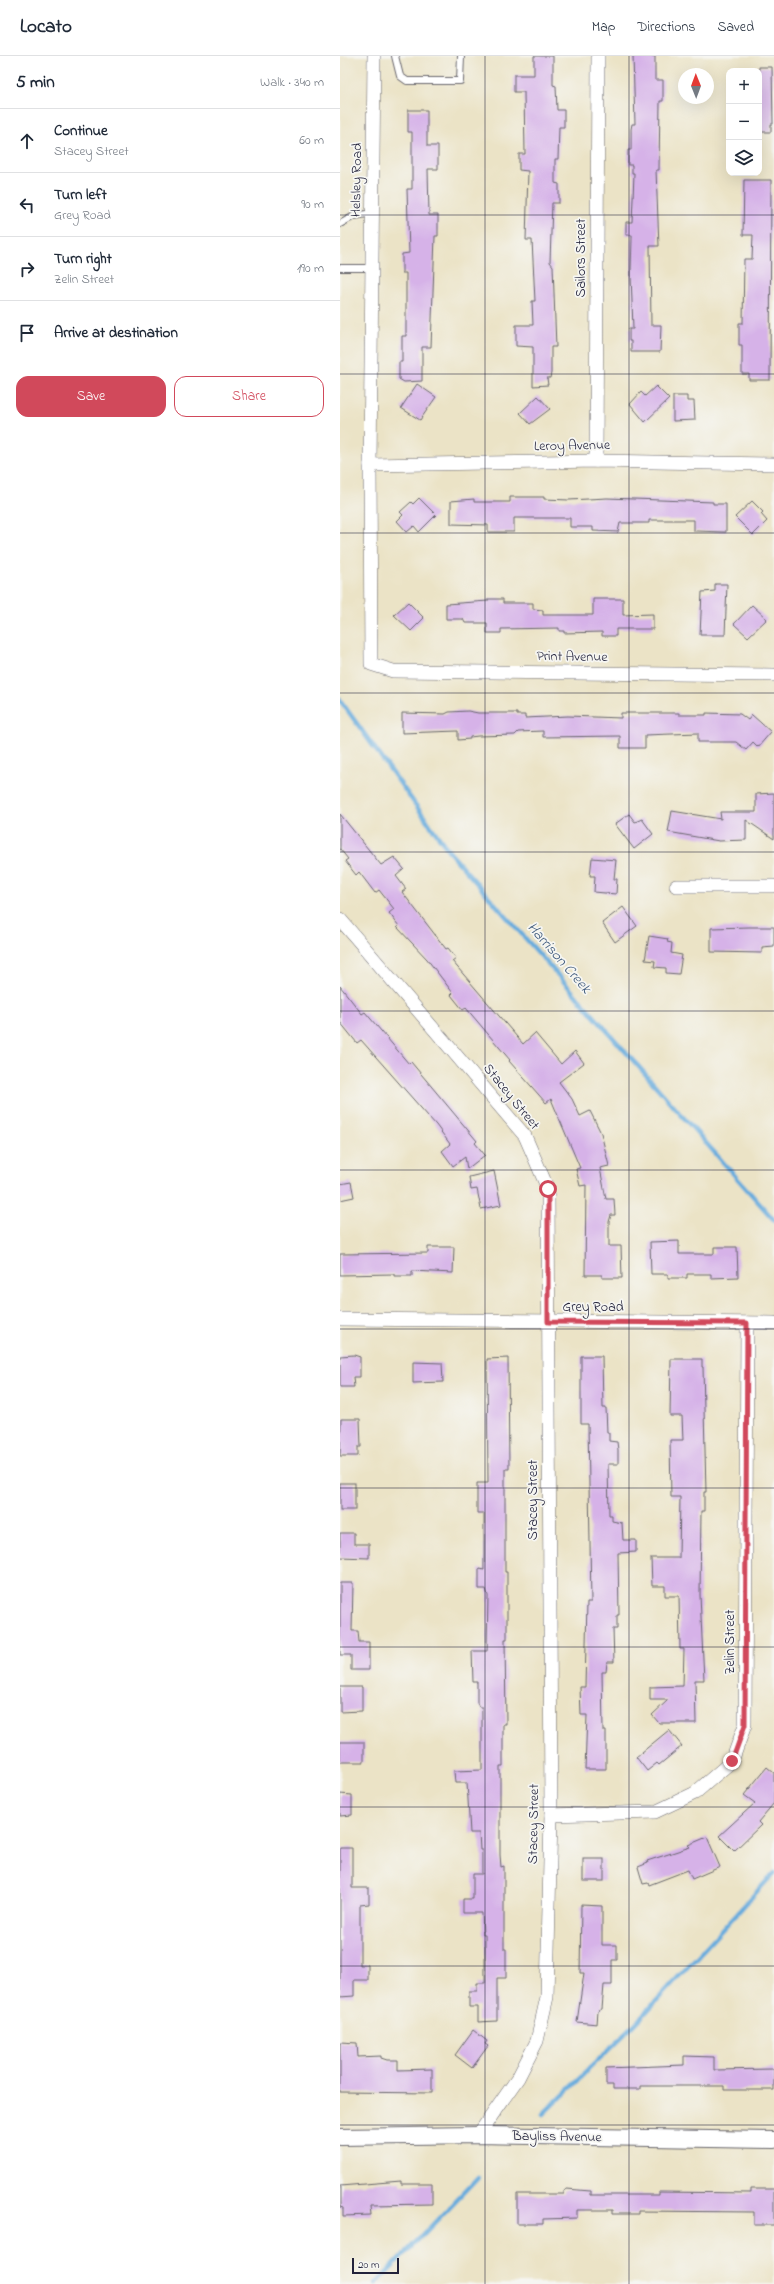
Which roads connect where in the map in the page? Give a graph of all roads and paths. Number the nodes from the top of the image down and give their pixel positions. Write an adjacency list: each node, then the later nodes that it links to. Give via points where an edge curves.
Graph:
1 (374, 56): 5 (street, Helsley Road)
2 (395, 56): 3 (lane, via 400,76 407,82 460,81)
3 (461, 56)
4 (598, 56): 9 (street, Sailors Street)
5 (373, 213): 6 (lane, via 354,216); 8 (street, Helsley Road)
6 (340, 224)
7 (340, 268): 8 (lane)
8 (372, 268): 11 (street, Helsley Road)
9 (596, 461): 10 (street, Leroy Avenue); 11 (street, Leroy Avenue)
10 (774, 464)
11 (370, 465): 12 (street, Helsley Road)
12 (371, 664): 13 (street, Print Avenue, via 393,671)
13 (774, 675)
14 (676, 886): 15 (street)
15 (774, 886)
16 (340, 919): 18 (street, Stacey Street, via 525,1136 548,1189)
17 (340, 1319): 18 (street, Grey Road)
18 (548, 1322): 19 (street, Grey Road); 21 (street, Stacey Street)
19 (747, 1323): 20 (street, Grey Road); 21 (street, Zelin Street, via 745,1725 732,1761 695,1793 655,1812)
20 (774, 1323)
21 (551, 1815): 22 (street, Stacey Street, via 547,1997 537,2041 518,2078)
22 (478, 2135): 23 (street, Bayliss Avenue); 24 (street, Bayliss Avenue)
23 (340, 2137)
24 (774, 2140)

